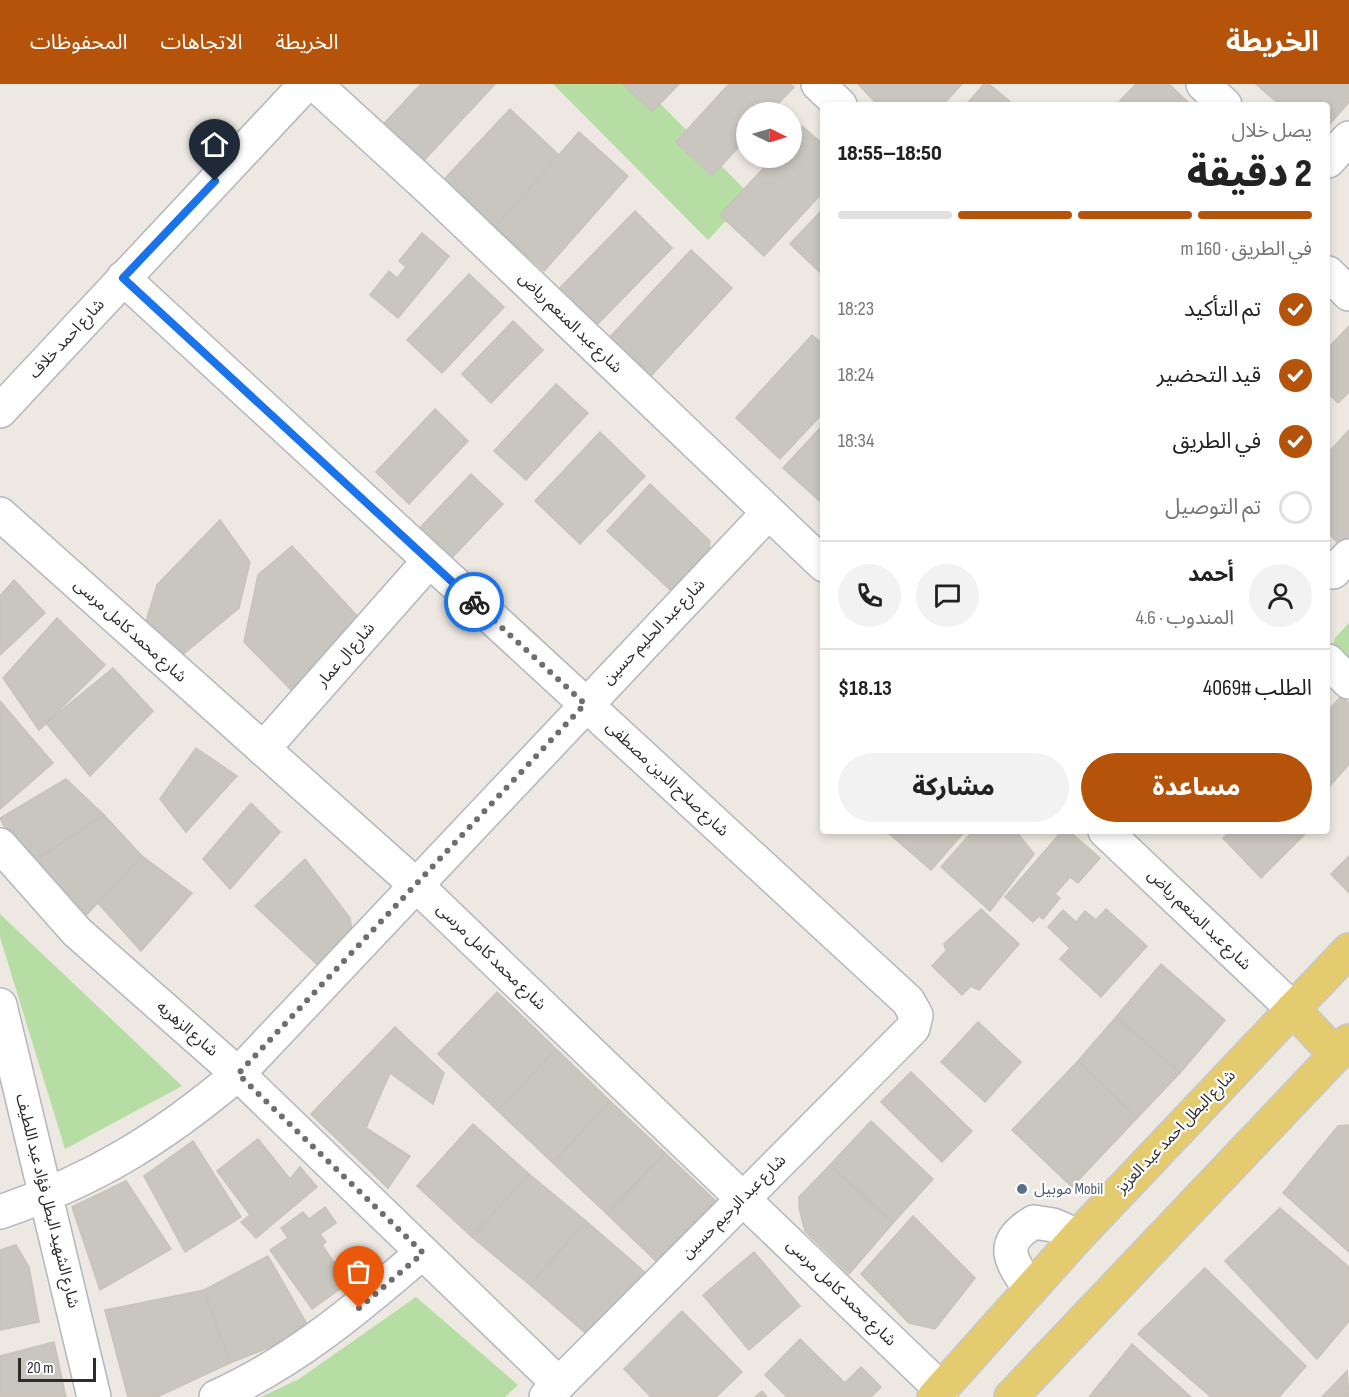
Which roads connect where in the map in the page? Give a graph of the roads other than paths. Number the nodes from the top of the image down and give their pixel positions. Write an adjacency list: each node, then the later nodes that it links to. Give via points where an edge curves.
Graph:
1 (306, 84): 10 (street, شارع احمد خلاف)
2 (315, 84): 14 (street, شارع عبد المنعم رياض)
3 (818, 84): 5 (street)
4 (1203, 84): 6 (street)
5 (837, 102)
6 (1222, 102)
7 (1349, 138): 8 (street)
8 (1330, 159)
9 (1330, 275): 11 (street)
10 (123, 278): 12 (street, شارع احمد خلاف); 15 (street, شارع صلاح الدين مصطفى)
11 (1349, 294)
12 (0, 411)
13 (0, 513): 20 (street, شارع محمد كامل مرسى)
14 (768, 513): 16 (street, شارع عبد المنعم رياض); 19 (street, شارع عبد الحليم حسين)
15 (429, 561): 19 (street, شارع صلاح الدين مصطفى); 20 (street, شارع ال عمار)
16 (820, 561)
17 (1330, 663): 18 (street)
18 (1349, 682)
19 (585, 704): 23 (street, شارع عبد الحليم حسين); 27 (street, شارع صلاح الدين مصطفى, via 908,1001)
20 (262, 749): 23 (street, شارع محمد كامل مرسى)
21 (1108, 834): 26 (street, شارع عبد المنعم رياض)
22 (0, 845): 29 (street, شارع الزهريه, via 77,932)
23 (417, 886): 29 (street, شارع عبد الحليم حسين); 31 (street, شارع محمد كامل مرسى)
24 (1349, 950): 26 (main road, شارع البطل احمد عبد العزيز)
25 (0, 1005): 30 (street, شارع الشهيد البطل فؤاد عبد اللطيف)
26 (1293, 1010): 28 (main road); 33 (main road, شارع البطل احمد عبد العزيز)
27 (916, 1015): 31 (street, شارع عبد الرحيم حسين, via 913,1028)
28 (1345, 1054): 40 (main road)
29 (238, 1074): 30 (street, شارع عبد الحليم حسين, via 143,1147); 34 (street, شارع الزهريه)
30 (45, 1197): 32 (street, شارع عبد الحليم حسين); 38 (street, شارع الشهيد البطل فؤاد عبد اللطيف)
31 (743, 1198): 36 (street, شارع عبد الرحيم حسين); 37 (street, شارع محمد كامل مرسى)
32 (0, 1212)
33 (1078, 1236): 35 (main road, شارع البطل احمد عبد العزيز); 35 (street, via 1034,1222 1017,1232 1010,1249 1016,1268)
34 (423, 1253): 36 (street, شارع الزهريه); 39 (street, via 359,1308 301,1350)
35 (1030, 1289): 37 (main road, شارع البطل احمد عبد العزيز)
36 (553, 1391)
37 (938, 1393)
38 (94, 1397)
39 (216, 1397)
40 (1011, 1397)

